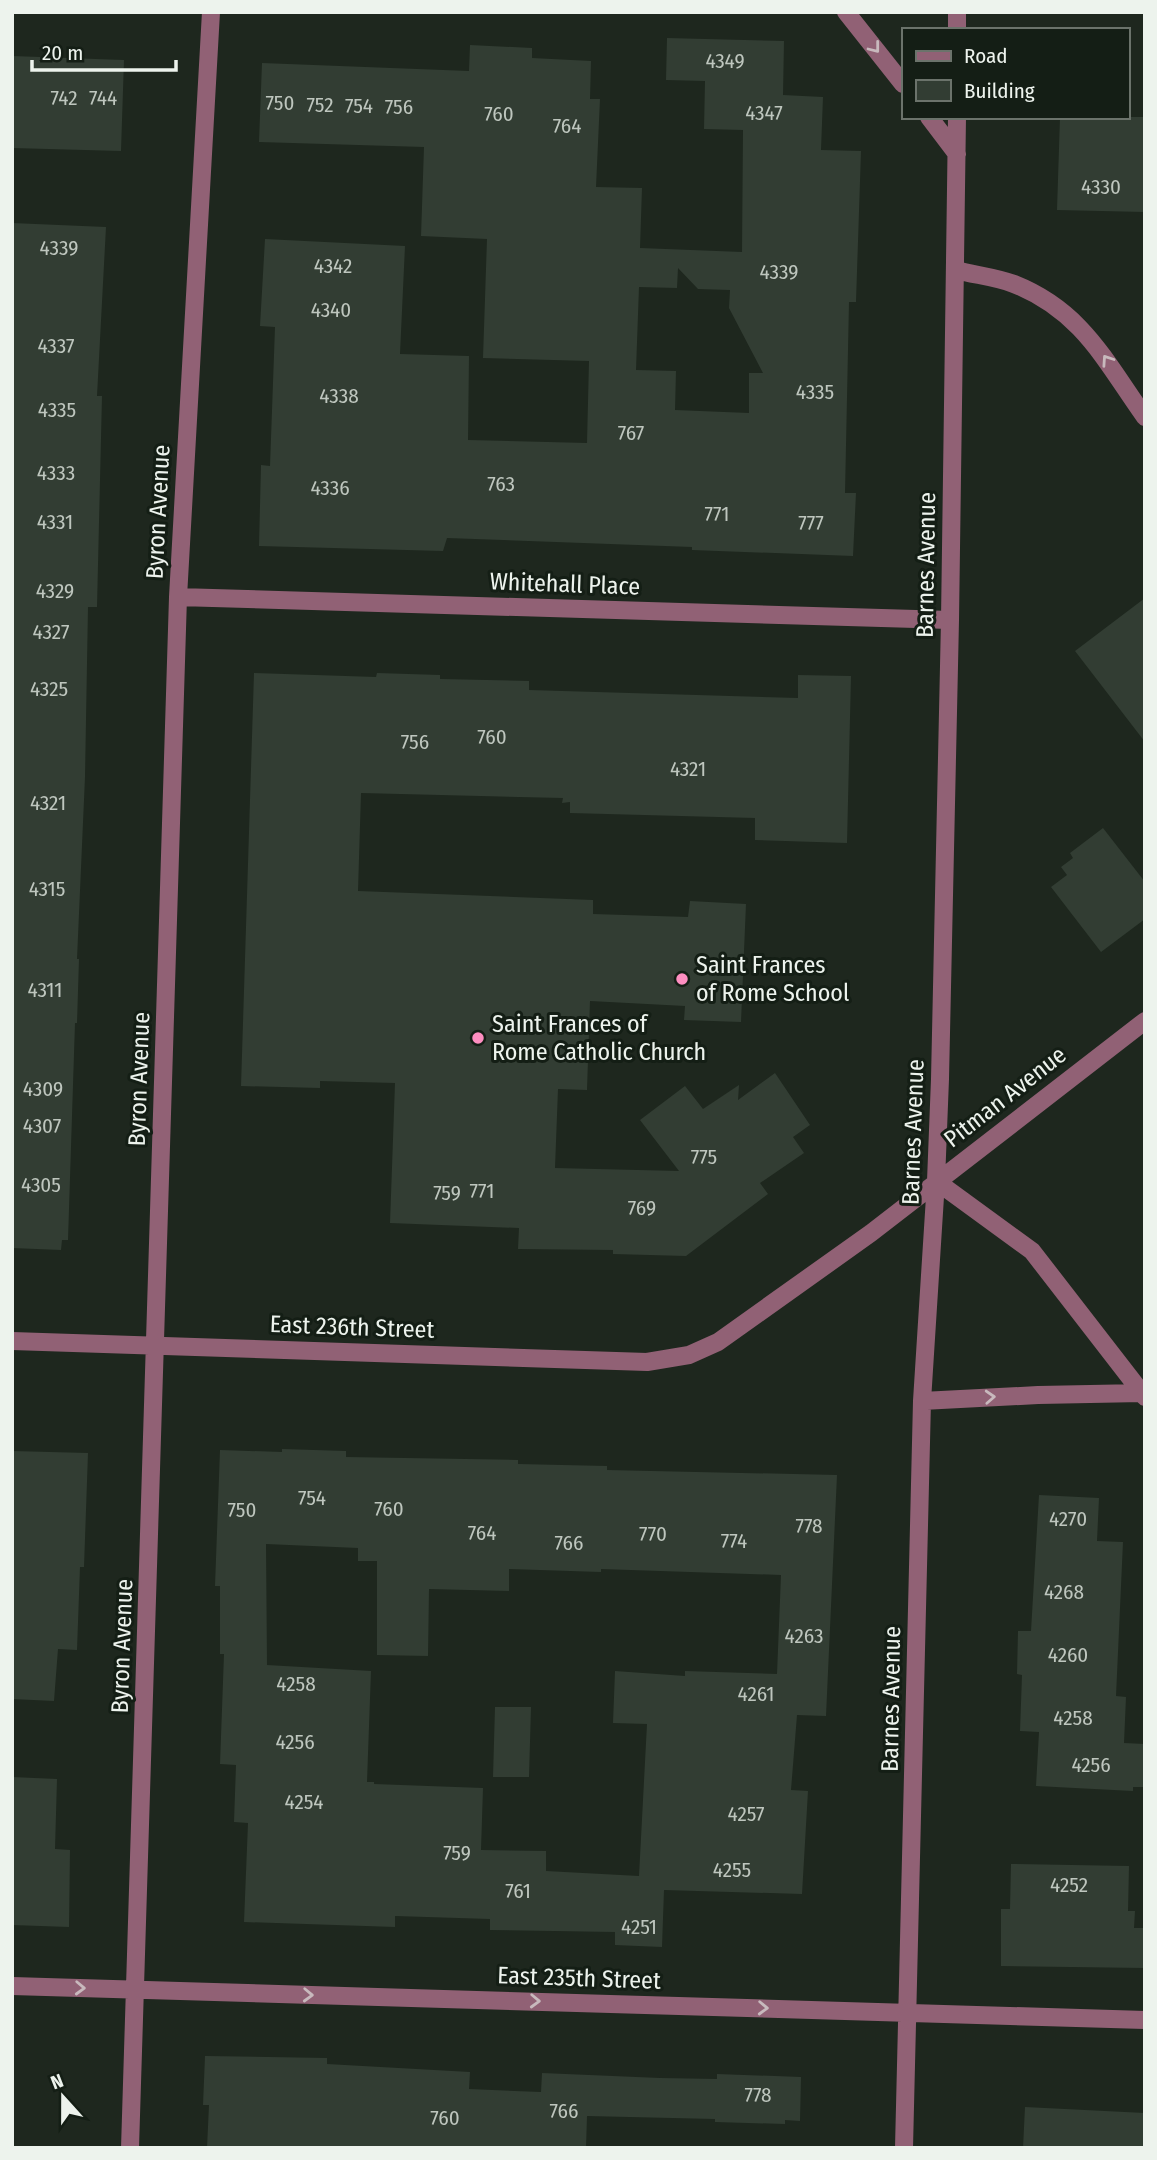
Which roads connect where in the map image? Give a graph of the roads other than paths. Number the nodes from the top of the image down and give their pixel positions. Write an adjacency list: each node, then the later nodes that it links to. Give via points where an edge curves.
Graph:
1 (211, 12): 9 (street, Byron Avenue)
2 (846, 12): 3 (street, one-way to 3)
3 (902, 83)
4 (931, 119): 6 (street)
5 (957, 119): 6 (street, Barnes Avenue)
6 (957, 154): 7 (street, Barnes Avenue)
7 (956, 270): 8 (street, one-way to 7, via 1100,350 1073,320 1012,284); 10 (street, Barnes Avenue)
8 (1145, 417)
9 (178, 597): 10 (street, Whitehall Place); 14 (street, Byron Avenue)
10 (950, 620): 12 (street, Barnes Avenue)
11 (1145, 1021): 12 (street, Pitman Avenue)
12 (936, 1181): 15 (street, Pitman Avenue, via 718,1342); 16 (street, via 1032,1251); 17 (street, Barnes Avenue)
13 (12, 1341): 14 (street, East 236th Street)
14 (156, 1346): 15 (street, East 236th Street, via 647,1362); 19 (street, Byron Avenue)
15 (689, 1356)
16 (1143, 1395): 17 (street, one-way to 16)
17 (922, 1401): 20 (street, Barnes Avenue)
18 (12, 1986): 19 (street, East 235th Street, one-way to 19)
19 (136, 1989): 20 (street, East 235th Street, one-way to 20); 22 (street, Byron Avenue)
20 (908, 2013): 21 (street, East 235th Street); 23 (street, Barnes Avenue)
21 (1145, 2020)
22 (130, 2148)
23 (904, 2148)

